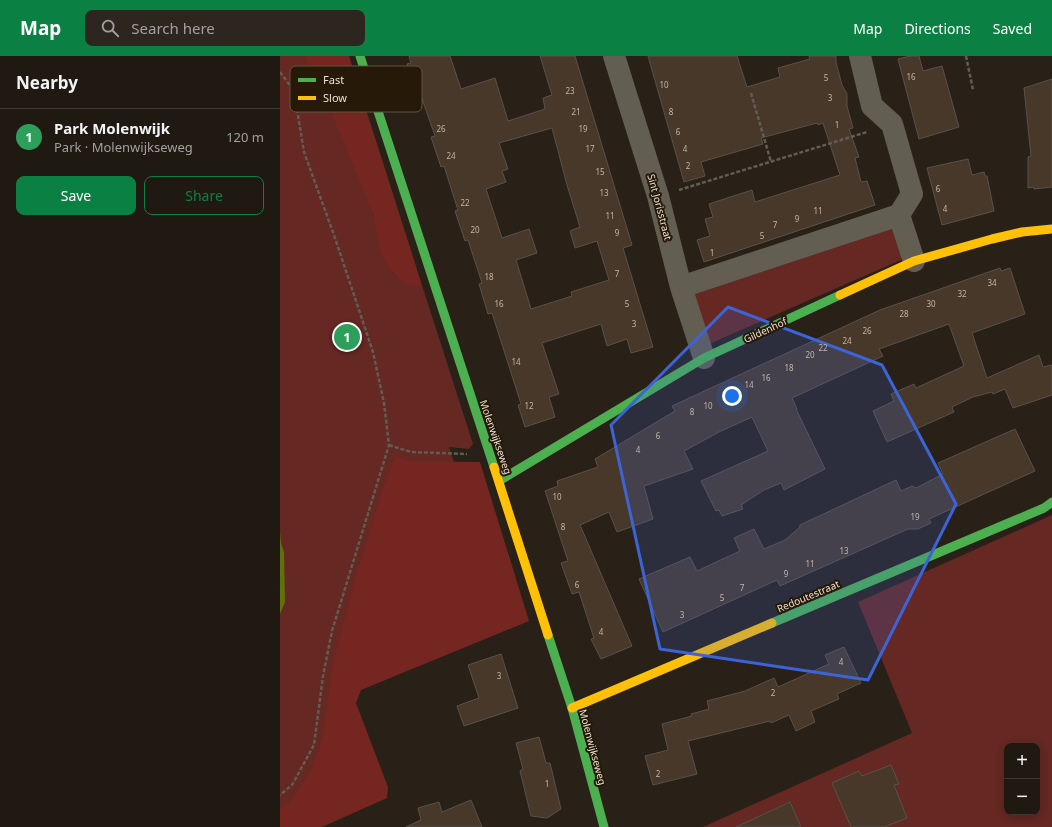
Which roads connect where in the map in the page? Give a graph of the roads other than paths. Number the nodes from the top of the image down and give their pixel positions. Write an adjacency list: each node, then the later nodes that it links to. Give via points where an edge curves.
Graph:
1 (360, 56): 4 (street, Molenwijkseweg)
2 (614, 56): 9 (street, Sint Jorisstraat, via 658,196)
3 (860, 56): 6 (street, via 872,106 892,124 912,194)
4 (363, 66)
5 (378, 112): 11 (street, Molenwijkseweg)
6 (899, 216): 8 (street); 9 (street)
7 (1052, 229): 8 (street, Gildenhof, via 1022,232)
8 (914, 261): 10 (street, Gildenhof)
9 (681, 287): 10 (street, Sint Jorisstraat)
10 (704, 358): 11 (street, Gildenhof)
11 (499, 481): 13 (street, Molenwijkseweg)
12 (1052, 502): 13 (street, Redoutestraat, via 1044,508)
13 (572, 708): 14 (street, Molenwijkseweg)
14 (604, 827)

